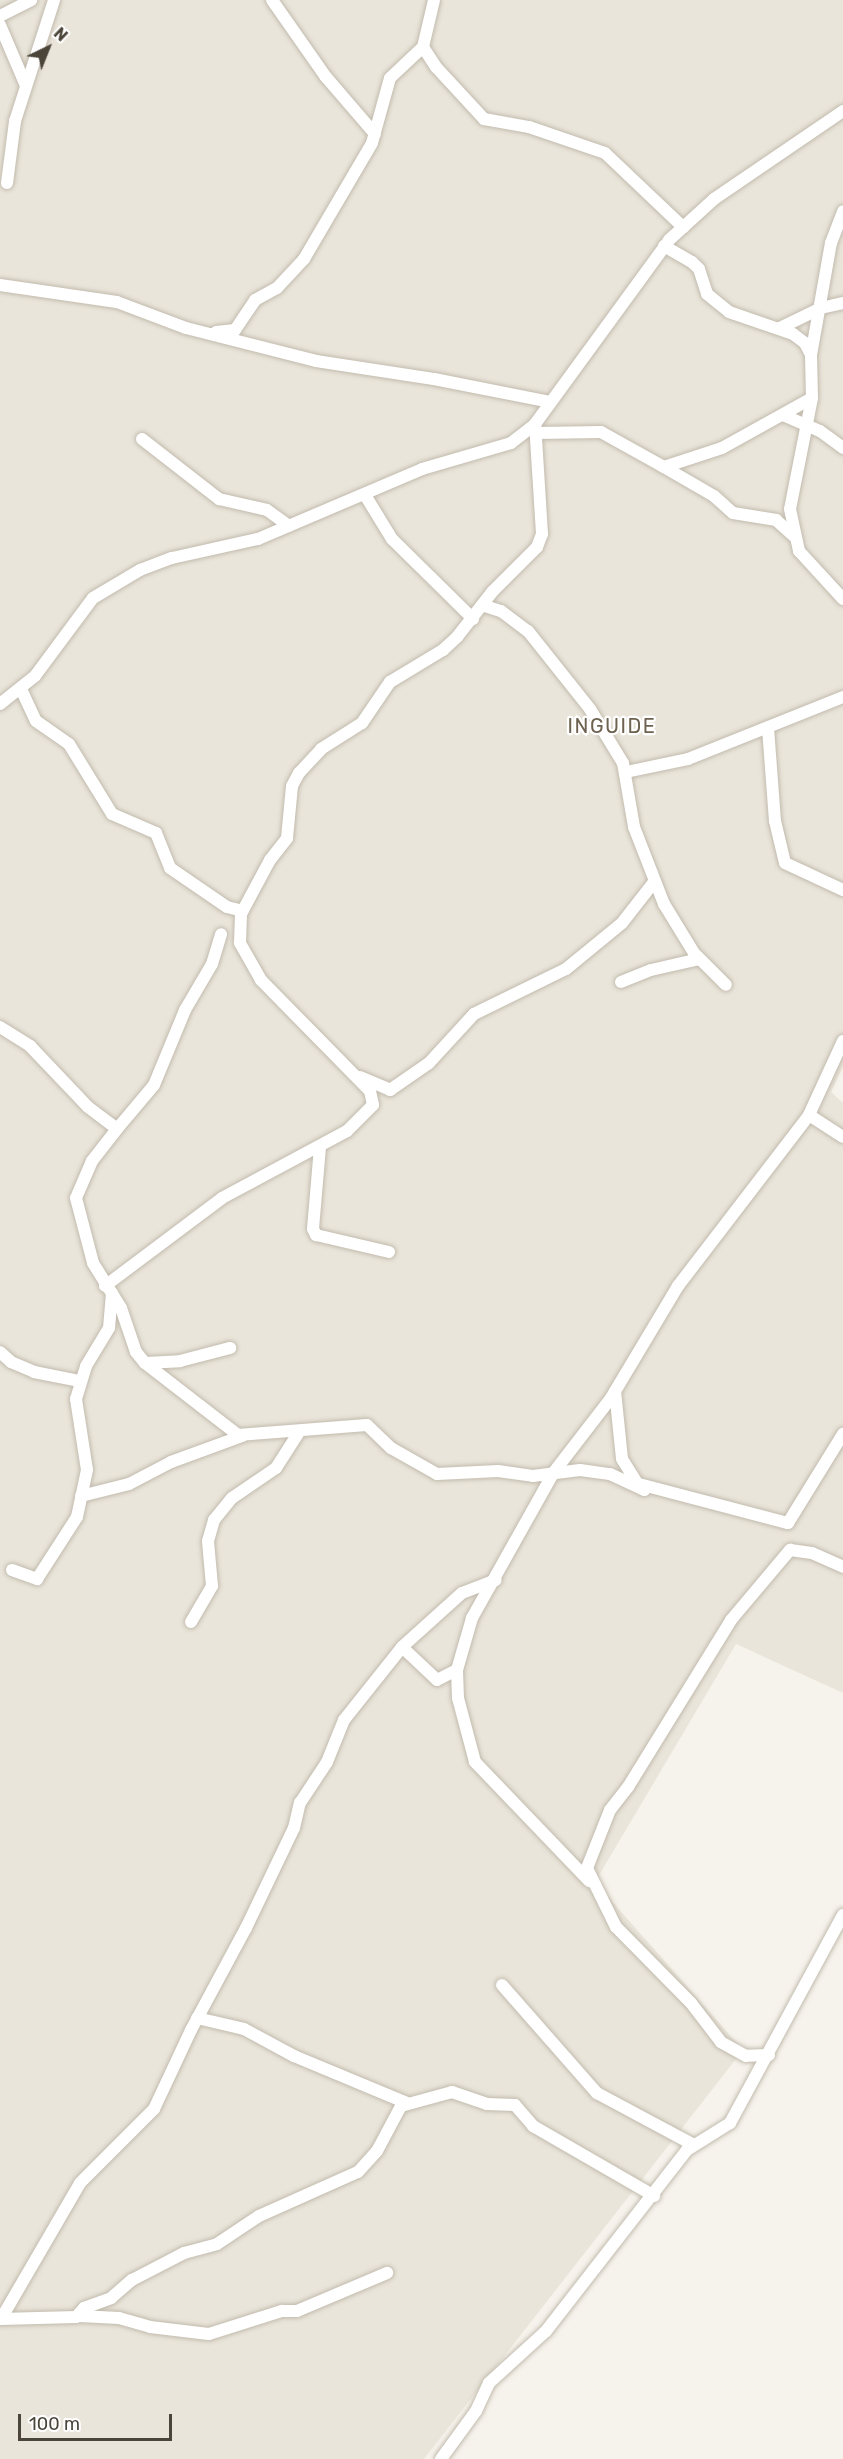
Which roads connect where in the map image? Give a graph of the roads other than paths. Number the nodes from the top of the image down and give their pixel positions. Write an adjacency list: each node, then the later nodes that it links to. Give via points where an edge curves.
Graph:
1 (31, 0): 5 (street)
2 (54, 0): 8 (street)
3 (272, 0): 10 (street, via 326,77)
4 (434, 0): 7 (street)
5 (0, 16)
6 (0, 25): 8 (street)
7 (423, 47): 10 (street, via 390,78); 13 (street, via 436,67 484,119 529,127 605,153)
8 (26, 86): 11 (street, via 7,161)
9 (843, 111): 13 (street, via 752,171)
10 (375, 134): 19 (street, via 304,259 277,288 255,300 235,330)
11 (7, 183)
12 (843, 211): 17 (street, via 831,243)
13 (683, 227): 14 (street)
14 (664, 246): 18 (street, via 699,269 707,294 729,312); 22 (street)
15 (0, 285): 19 (street, via 117,302)
16 (843, 303): 17 (street)
17 (821, 308): 18 (street); 20 (street)
18 (780, 328): 20 (street, via 805,343)
19 (209, 333): 22 (street, via 316,362 434,379)
20 (812, 355): 21 (street)
21 (812, 398): 23 (street); 24 (street)
22 (550, 402): 25 (street)
23 (783, 415): 24 (street); 28 (street, via 722,448)
24 (807, 428): 27 (street, via 820,431); 31 (street, via 790,496)
25 (536, 429): 28 (street, via 601,432); 29 (street, via 511,443 441,462); 33 (street, via 540,540)
26 (142, 439): 30 (street, via 219,499 267,510)
27 (843, 448)
28 (664, 466): 31 (street, via 714,496 733,513 776,520)
29 (365, 495): 30 (street); 34 (street, via 392,539)
30 (289, 526): 35 (street, via 229,547 172,558 111,586 83,609)
31 (794, 537): 32 (street, via 799,551)
32 (843, 599)
33 (482, 605): 34 (street); 39 (street, via 501,611 528,631 590,710)
34 (473, 620): 42 (street, via 443,650 390,682 362,723 321,749 299,773 292,786 287,838 270,860)
35 (21, 689): 37 (street); 42 (street, via 36,721 69,744 112,814 156,833 170,868 227,907)
36 (843, 697): 38 (street)
37 (0, 704)
38 (768, 728): 39 (street, via 688,759); 41 (street, via 775,821 785,863)
39 (626, 772): 40 (street, via 628,805)
40 (654, 882): 44 (street, via 683,938); 49 (street, via 622,923 566,969 474,1014 429,1063 390,1089)
41 (843, 890)
42 (243, 911): 49 (street, via 240,943 261,980)
43 (221, 934): 51 (street, via 212,964 185,1010 154,1085)
44 (699, 959): 45 (street, via 651,970); 46 (street)
45 (621, 982)
46 (726, 985)
47 (0, 1027): 51 (street, via 30,1046 65,1085)
48 (843, 1041): 50 (street)
49 (354, 1074): 53 (street, via 373,1096 373,1105 347,1131)
50 (809, 1116): 52 (street); 60 (street, via 678,1286)
51 (117, 1129): 55 (street, via 92,1161 76,1198 87,1246)
52 (843, 1137)
53 (320, 1147): 54 (street, via 313,1229 316,1235); 55 (street, via 222,1198)
54 (389, 1252)
55 (108, 1290): 58 (street); 59 (street, via 109,1328)
56 (230, 1348): 58 (street, via 180,1361)
57 (0, 1352): 59 (street, via 34,1372)
58 (145, 1363): 63 (street)
59 (80, 1381): 66 (street, via 77,1422 84,1436 87,1470)
60 (615, 1390): 64 (street); 65 (street, via 622,1459)
61 (299, 1432): 63 (street); 64 (street, via 367,1425 392,1448 441,1474 498,1471 532,1476); 70 (street, via 276,1468 232,1498 214,1520 208,1541 212,1586)
62 (843, 1434): 65 (street, via 788,1523)
63 (242, 1436): 66 (street, via 171,1462 129,1484)
64 (554, 1472): 65 (street, via 610,1474 645,1490); 69 (street)
65 (638, 1484)
66 (81, 1496): 68 (street, via 74,1525 40,1576 34,1580)
67 (843, 1567): 75 (street, via 812,1553 790,1550 732,1620 628,1787 607,1814 586,1868)
68 (12, 1570)
69 (496, 1580): 71 (street, via 462,1593); 72 (street, via 472,1618)
70 (190, 1622)
71 (402, 1647): 73 (street); 78 (street, via 344,1720 327,1762 300,1803 294,1828 246,1929)
72 (457, 1670): 73 (street); 74 (street)
73 (437, 1680): 74 (street)
74 (458, 1698): 75 (street, via 475,1762)
75 (591, 1883): 79 (street, via 616,1927 691,2003 721,2042 746,2056)
76 (843, 1915): 79 (street)
77 (502, 1985): 81 (street, via 597,2093)
78 (197, 2018): 80 (street, via 244,2029 294,2056); 85 (street, via 154,2109 80,2183)
79 (769, 2055): 81 (street, via 730,2123)
80 (407, 2103): 82 (street, via 456,2092 487,2104 515,2105 533,2126); 84 (street, via 398,2109 378,2151 358,2172 259,2216 217,2244 183,2253 132,2280 111,2298 84,2308)
81 (692, 2144): 82 (street)
82 (654, 2196): 86 (street, via 546,2331 489,2383 476,2411)
83 (387, 2273): 84 (street, via 297,2311 282,2311 229,2331 209,2334 150,2327 119,2318)
84 (79, 2316): 85 (street, via 61,2320)
85 (1, 2319)
86 (441, 2459)

